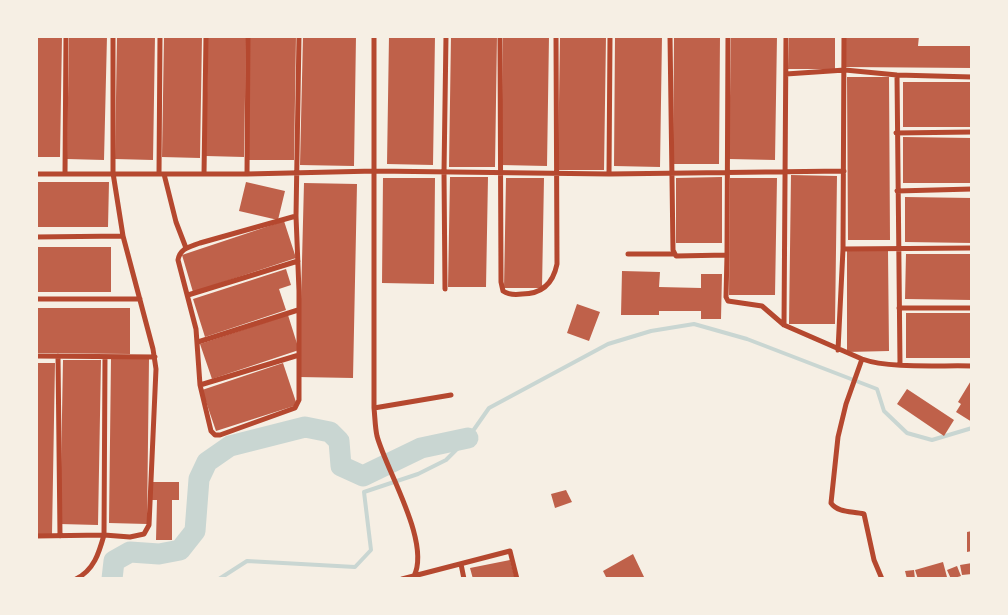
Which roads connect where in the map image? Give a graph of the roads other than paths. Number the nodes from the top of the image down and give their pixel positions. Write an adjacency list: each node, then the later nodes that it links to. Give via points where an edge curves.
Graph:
1 (66, 36): 33 (street)
2 (113, 36): 28 (street)
3 (160, 36): 34 (street)
4 (206, 36): 35 (street)
5 (248, 36): 36 (street)
6 (299, 36): 25 (street)
7 (374, 36): 22 (street)
8 (446, 36): 26 (street)
9 (500, 36): 29 (street)
10 (556, 36): 30 (street)
11 (610, 36): 37 (street)
12 (670, 36): 31 (street)
13 (728, 36): 27 (street)
14 (786, 36): 17 (street)
15 (844, 36): 16 (street)
16 (845, 70): 17 (street); 18 (street); 24 (street)
17 (786, 74): 23 (street)
18 (896, 75): 19 (street); 21 (street)
19 (972, 77)
20 (972, 132): 21 (street)
21 (896, 133): 39 (street)
22 (375, 171): 25 (street); 26 (street); 71 (street)
23 (786, 171): 24 (street); 27 (street); 58 (street)
24 (844, 171): 46 (street)
25 (296, 172): 36 (street); 40 (street)
26 (444, 172): 29 (street); 51 (street)
27 (728, 172): 31 (street); 49 (street)
28 (113, 173): 33 (street); 34 (street); 41 (street)
29 (500, 173): 30 (street); 30 (street, via 501,282 506,293 531,294 542,290 555,275)
30 (555, 173): 37 (street)
31 (671, 173): 37 (street); 48 (street)
32 (36, 174): 33 (street)
33 (65, 174)
34 (162, 174): 35 (street); 43 (street)
35 (204, 174): 36 (street)
36 (247, 174)
37 (609, 174)
38 (972, 189): 39 (street)
39 (896, 191): 44 (street)
40 (296, 216): 43 (street); 50 (street)
41 (123, 236): 42 (street); 53 (street)
42 (36, 237)
43 (186, 248): 52 (street, via 180,252 178,260)
44 (898, 248): 45 (street); 46 (street); 55 (street)
45 (972, 248)
46 (843, 249): 60 (street)
47 (628, 254): 48 (street)
48 (674, 254): 49 (street, via 682,258)
49 (727, 256): 58 (street, via 728,301 762,306)
50 (298, 261): 52 (street); 57 (street)
51 (445, 289)
52 (188, 295): 59 (street)
53 (140, 298): 54 (street); 65 (street)
54 (36, 299)
55 (899, 308): 56 (street); 67 (street)
56 (972, 308)
57 (298, 310): 59 (street); 61 (street)
58 (784, 325): 60 (street)
59 (198, 342): 69 (street)
60 (838, 350): 66 (street)
61 (299, 355): 69 (street); 69 (street, via 298,404 215,435 211,431)
62 (36, 356): 63 (street)
63 (58, 356): 64 (street); 74 (street)
64 (105, 357): 65 (street); 72 (street)
65 (155, 357): 72 (street, via 148,530 138,536)
66 (862, 359): 67 (street); 81 (street, via 838,438 830,503 843,511 864,514 874,560)
67 (900, 364): 68 (street)
68 (972, 366)
69 (200, 385)
70 (450, 395): 71 (street)
71 (374, 408): 76 (street, via 377,434 407,510 417,555)
72 (104, 535): 74 (street); 77 (street, via 95,561)
73 (36, 536): 74 (street)
74 (60, 536)
75 (461, 564): 76 (street); 79 (street); 80 (street, via 510,551)
76 (414, 578): 78 (street)
77 (76, 579)
78 (402, 579)
79 (464, 579)
80 (517, 579)
81 (882, 579)

